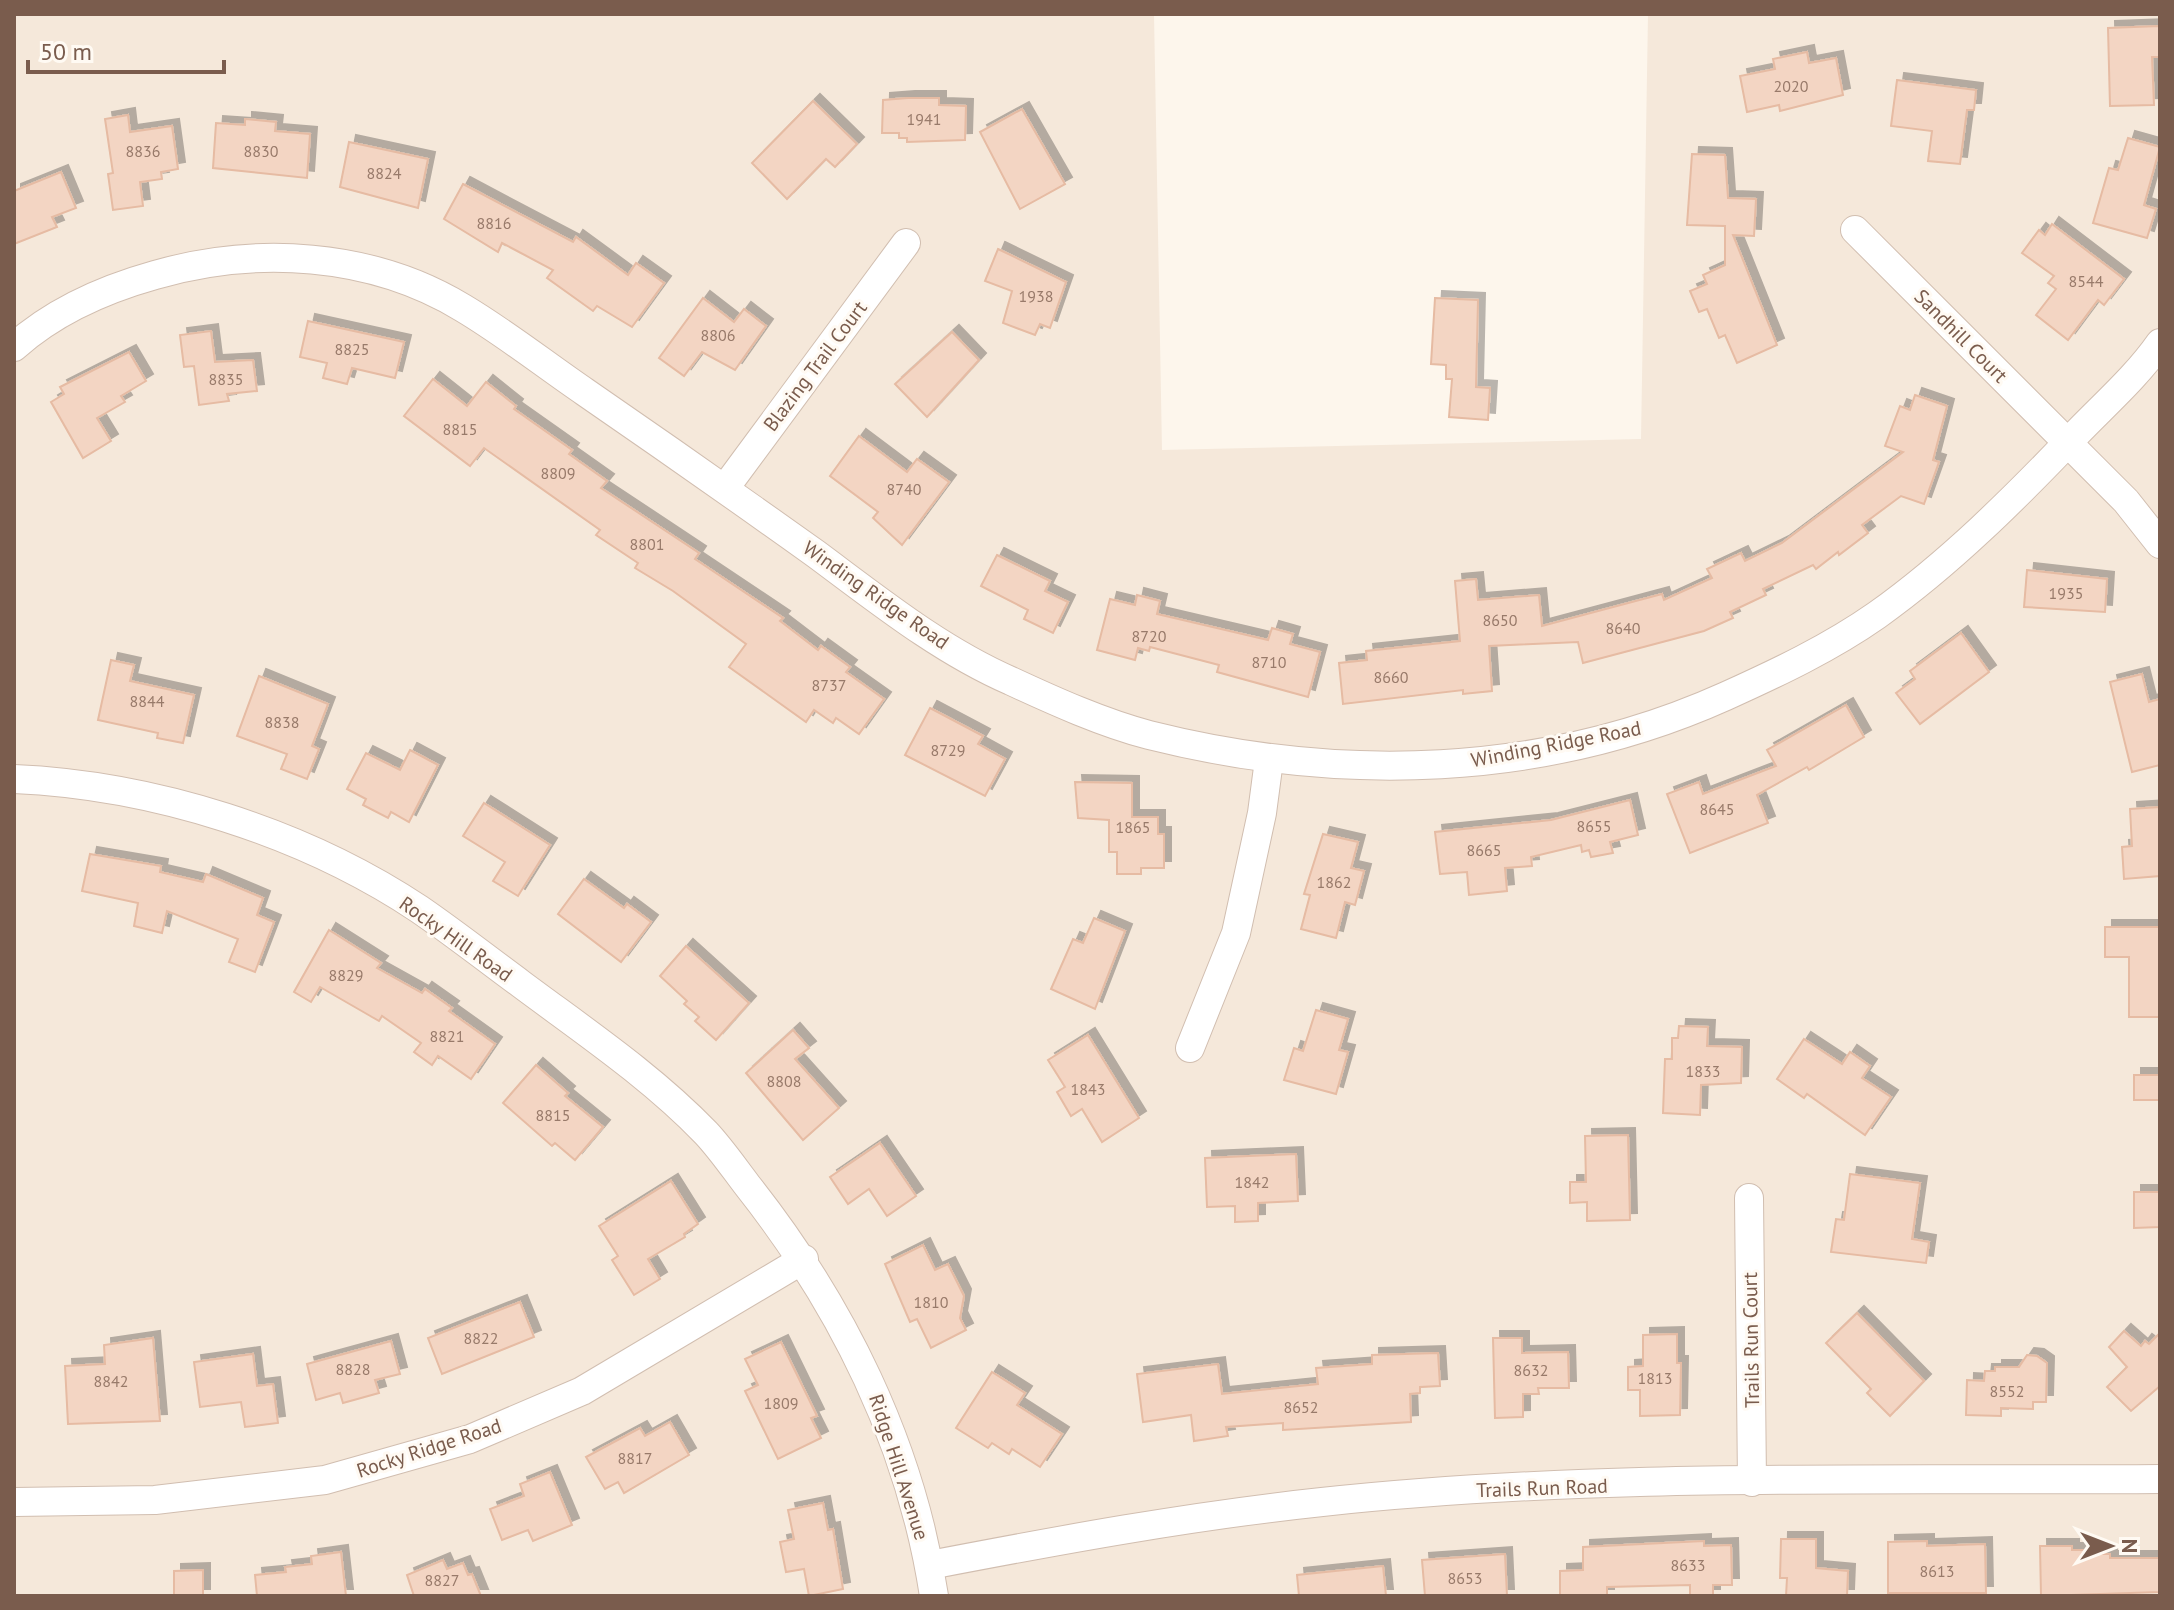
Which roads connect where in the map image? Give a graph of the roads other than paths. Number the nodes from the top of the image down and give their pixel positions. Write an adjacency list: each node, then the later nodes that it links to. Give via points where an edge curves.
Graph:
1 (1855, 230): 5 (street, Sandhill Court)
2 (906, 243): 6 (street, Blazing Trail Court)
3 (2160, 343): 5 (street, Winding Ridge Road)
4 (14, 347): 6 (street, Winding Ridge Road, via 109,288 202,261 274,256 323,260 393,276 459,305)
5 (2068, 443): 7 (street, Sandhill Court); 8 (street, Winding Ridge Road, via 1969,541 1875,616 1781,672 1695,710 1618,736 1485,762 1376,768)
6 (725, 488): 8 (street, Winding Ridge Road, via 913,625 1006,679 1142,733)
7 (2160, 544)
8 (1269, 760): 10 (street, via 1236,933)
9 (14, 779): 12 (street, Rocky Hill Road, via 131,794 224,818 335,862 418,909 643,1075 707,1135)
10 (1190, 1048)
11 (1749, 1198): 14 (street, Trails Run Court)
12 (804, 1259): 15 (street, Rocky Ridge Road, via 651,1354 582,1391 470,1439 325,1480 155,1500); 16 (street, Ridge Hill Avenue, via 873,1385 896,1444)
13 (2160, 1479): 14 (street, Trails Run Road)
14 (1752, 1482): 16 (street, Trails Run Road, via 1514,1488 1323,1502 1133,1527)
15 (14, 1502)
16 (930, 1565): 17 (street, Ridge Hill Avenue)
17 (934, 1596)

